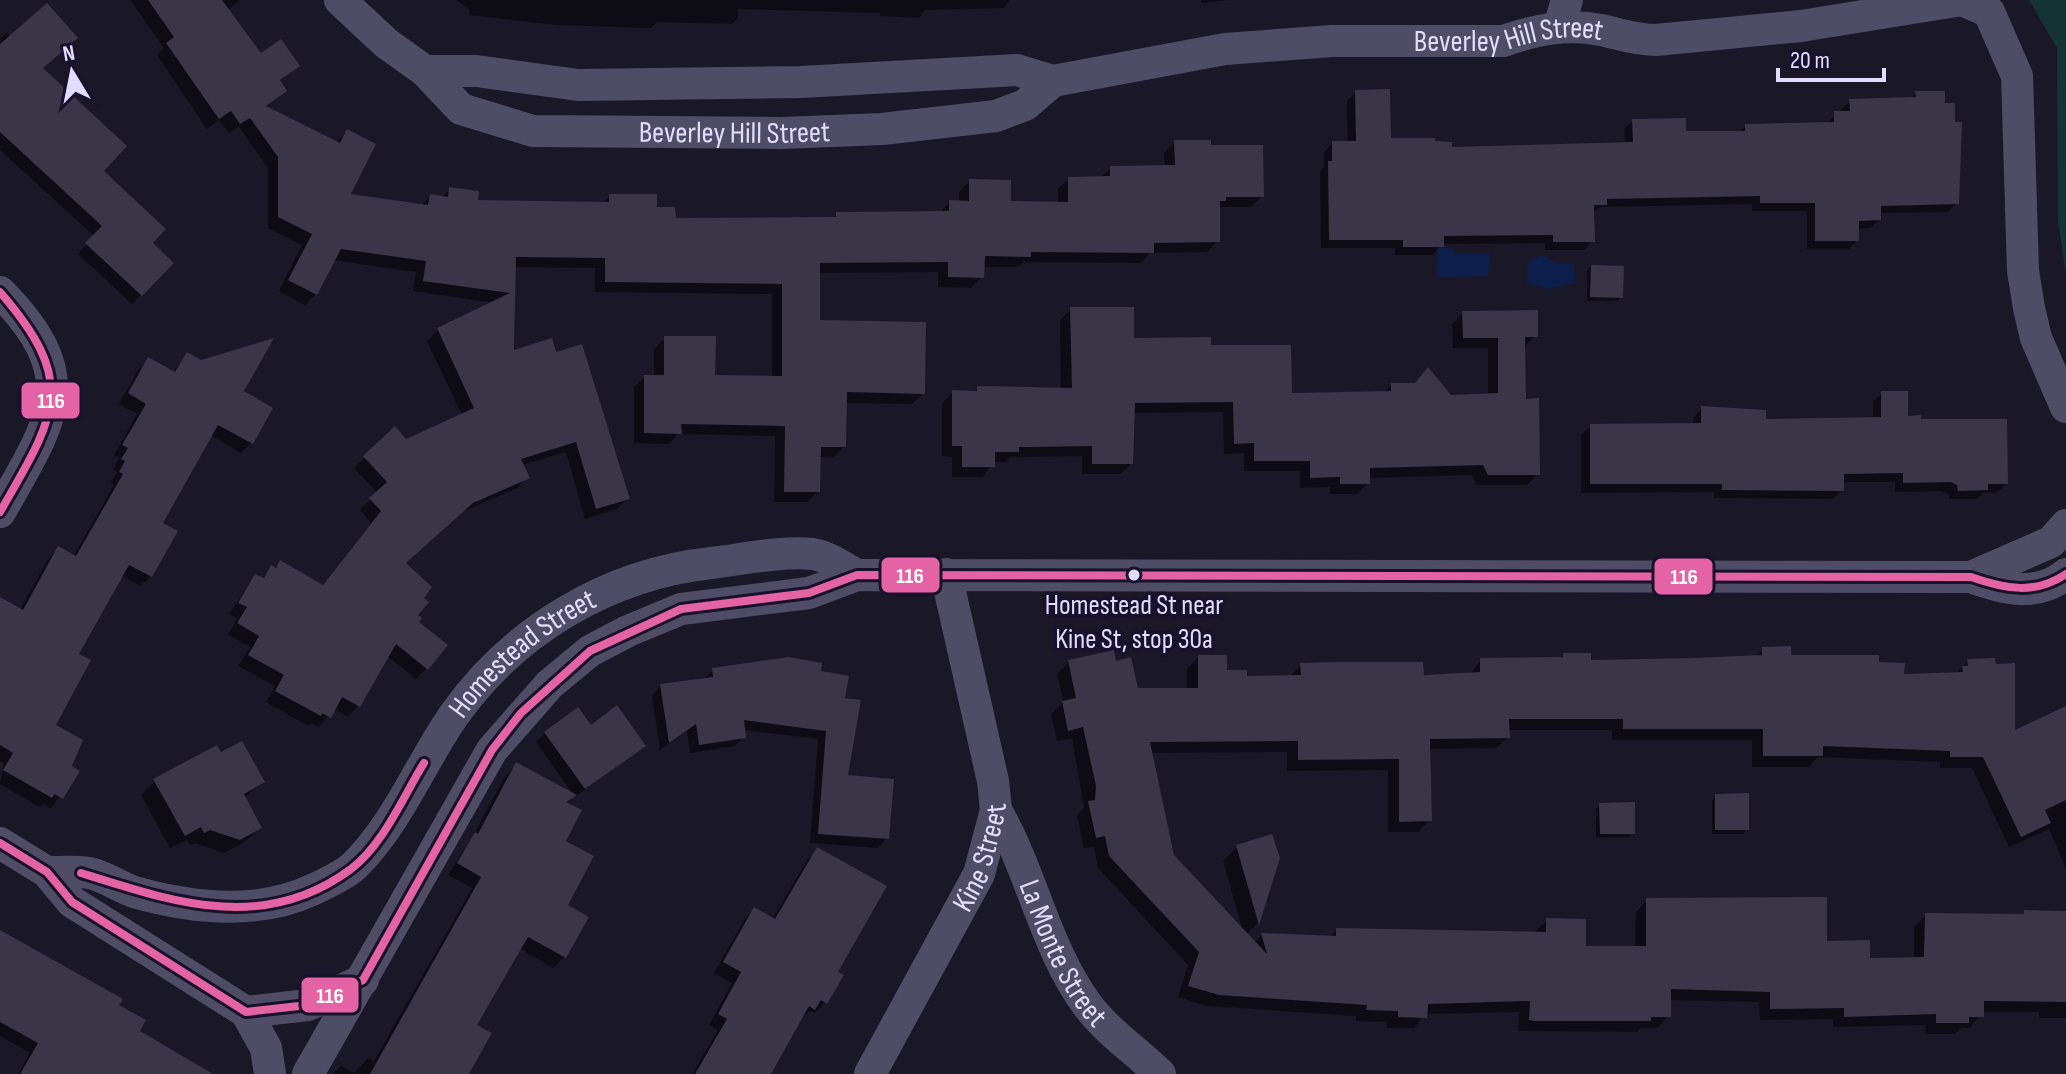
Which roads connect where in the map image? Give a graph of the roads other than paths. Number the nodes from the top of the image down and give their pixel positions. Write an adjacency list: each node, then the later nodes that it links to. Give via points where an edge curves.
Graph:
1 (340, 0): 4 (street, Beverley Hill Street)
2 (1962, 0): 3 (street, Beverley Hill Street, via 1801,26 1656,40 1579,27); 7 (street, Beverley Hill Street, via 1989,12 2017,76 2023,271 2036,338)
3 (1563, 14): 5 (street, Beverley Hill Street, via 1503,41 1332,41 1225,49)
4 (425, 71): 5 (street, Beverley Hill Street, via 476,71 578,85 801,82 1017,70); 5 (street, Beverley Hill Street, via 461,109 533,131 882,129 996,116 1025,105)
5 (1053, 81)
6 (0, 292): 8 (street, via 34,331 53,379 52,411 44,434)
7 (2066, 407)
8 (0, 512)
9 (2066, 525): 13 (street, Homestead Street, via 2051,542)
10 (946, 574): 12 (street, Homestead Street); 13 (street, Homestead Street); 14 (street, Kine Street)
11 (2066, 574): 13 (street, Homestead Street, via 2034,589 2003,589)
12 (857, 575): 16 (street, Homestead Street, via 816,554 770,556 643,574 585,600 497,664 455,714 380,835 352,868 309,891 226,908 130,891 91,873); 17 (street, Homestead Street, via 809,593 681,609 580,659 521,713 492,750)
13 (1971, 577)
14 (996, 810): 21 (street, Kine Street, via 979,874); 22 (street, La Monte Street, via 1016,845 1063,964 1088,1006)
15 (0, 843): 16 (street)
16 (47, 872): 18 (street, via 72,902)
17 (363, 980): 18 (street, via 308,1005); 20 (street, Homestead Street)
18 (246, 1012): 19 (street, via 266,1048)
19 (270, 1074)
20 (308, 1074)
21 (870, 1074)
22 (1160, 1074)

